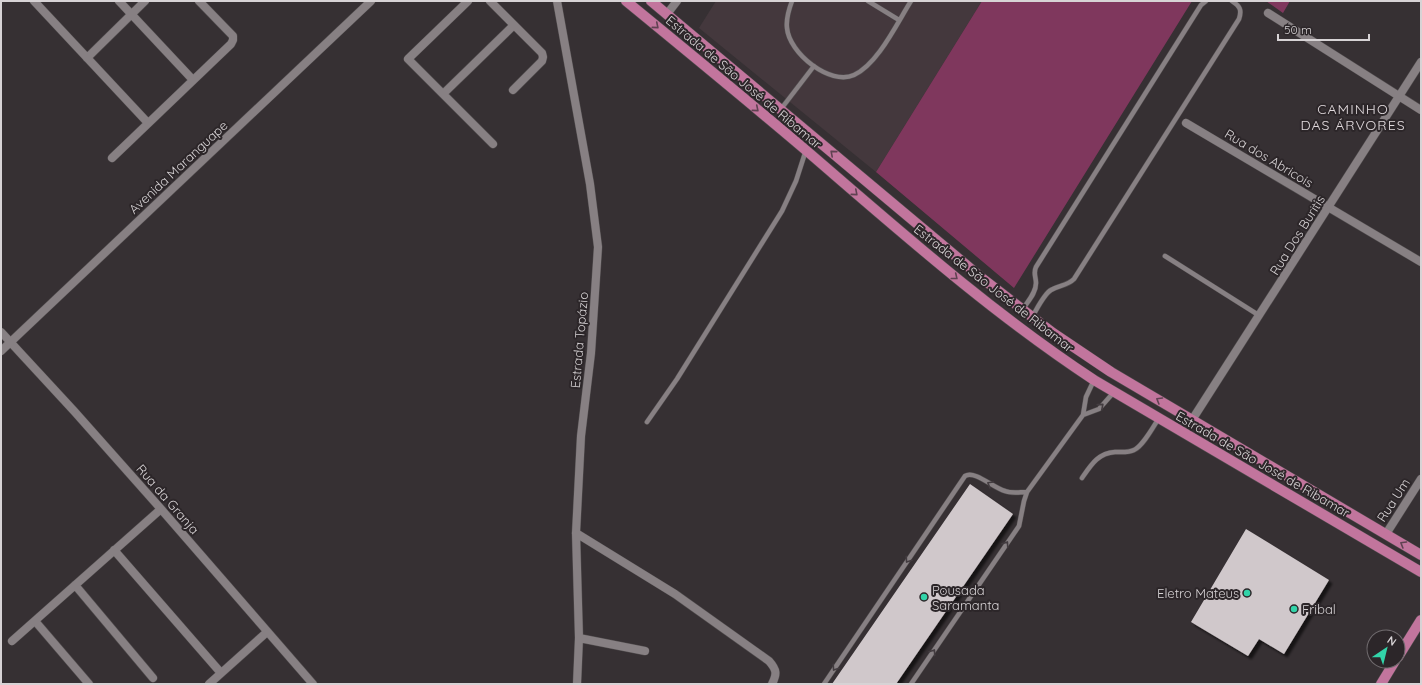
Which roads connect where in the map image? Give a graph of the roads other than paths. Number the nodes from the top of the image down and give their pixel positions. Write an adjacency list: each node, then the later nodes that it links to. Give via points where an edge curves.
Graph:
1 (34, 1): 22 (street)
2 (119, 1): 18 (street)
3 (145, 1): 18 (street)
4 (200, 1): 25 (street, via 233,36 233,40)
5 (371, 1): 43 (street, Avenida Maranguape)
6 (468, 1): 27 (street, via 408,59)
7 (490, 1): 21 (street)
8 (557, 1): 55 (street, Estrada Topázio, via 590,184 598,247 591,353 581,436)
9 (626, 1): 34 (main road, Estrada de São José de Ribamar, one-way to 34)
10 (651, 1): 19 (main road, Estrada de São José de Ribamar)
11 (677, 1): 19 (street)
12 (792, 1): 24 (lane, via 787,28 790,39 799,54)
13 (868, 1): 20 (lane)
14 (910, 1): 20 (lane)
15 (1206, 1): 39 (lane, via 1036,267 1034,292)
16 (1232, 1): 40 (lane, via 1241,10 1239,19 1074,279 1048,292)
17 (1268, 13): 28 (street)
18 (131, 14): 22 (street); 25 (street)
19 (667, 14): 29 (main road, Estrada de São José de Ribamar)
20 (900, 20): 24 (lane, via 873,62 855,75 847,78 834,76)
21 (514, 25): 26 (street, via 543,57); 27 (street)
22 (87, 58): 31 (street)
23 (1421, 62): 28 (street, Rua Dos Buritis)
24 (814, 66): 29 (lane)
25 (193, 80): 31 (street)
26 (513, 90)
27 (443, 94): 33 (street)
28 (1400, 97): 30 (street); 36 (street, Rua Dos Buritis)
29 (781, 109): 39 (main road, Estrada de São José de Ribamar, one-way to 29)
30 (1421, 110)
31 (148, 123): 35 (street)
32 (1186, 123): 36 (street, Rua dos Abricois)
33 (494, 144)
34 (806, 150): 45 (main road, Estrada de São José de Ribamar, one-way to 45, via 974,292 1043,346); 50 (lane, via 796,181 782,211 677,379)
35 (112, 158)
36 (1329, 207): 38 (street, Rua dos Abricois); 41 (street, Rua Dos Buritis)
37 (1165, 256): 41 (lane)
38 (1421, 262)
39 (1022, 310): 40 (main road, Estrada de São José de Ribamar)
40 (1032, 316): 49 (main road, Estrada de São José de Ribamar, one-way to 40, via 1111,372)
41 (1260, 316): 49 (street, Rua Dos Buritis)
42 (1, 332): 43 (street, Rua da Granja)
43 (10, 342): 44 (street, Avenida Maranguape); 54 (street, Rua da Granja)
44 (1, 351)
45 (1094, 380): 46 (main road, Estrada de São José de Ribamar); 47 (lane, via 1086,397)
46 (1114, 392): 47 (lane, one-way to 46, via 1099,409); 48 (main road, Estrada de São José de Ribamar)
47 (1083, 415): 53 (lane)
48 (1159, 418): 51 (lane, via 1135,450 1104,454 1093,462); 59 (main road, Estrada de São José de Ribamar)
49 (1192, 420): 56 (main road, Estrada de São José de Ribamar)
50 (647, 422)
51 (1082, 478)
52 (1421, 479): 56 (street, Rua Um)
53 (1027, 492): 76 (lane, one-way to 76, via 1009,493 974,475 965,476); 77 (lane, one-way to 53, via 1019,526)
54 (161, 509): 57 (street); 63 (street, Rua da Granja)
55 (576, 534): 64 (street, Estrada Topázio); 75 (street, via 675,594 769,661 775,668 776,675)
56 (1386, 534): 58 (main road, Estrada de São José de Ribamar, one-way to 56)
57 (114, 550): 60 (street); 69 (street)
58 (1421, 555)
59 (1421, 572)
60 (75, 585): 62 (street); 70 (street)
61 (1421, 620): 66 (main road)
62 (35, 621): 65 (street); 71 (street)
63 (267, 632): 69 (street); 73 (street, Rua da Granja)
64 (579, 638): 67 (street); 74 (street, Estrada Topázio)
65 (12, 641)
66 (1406, 644)
67 (645, 651)
68 (1390, 669): 78 (main road)
69 (221, 674): 72 (street)
70 (153, 678)
71 (89, 684)
72 (209, 684)
73 (314, 684)
74 (577, 684)
75 (772, 684)
76 (824, 684)
77 (911, 684)
78 (1381, 684)

